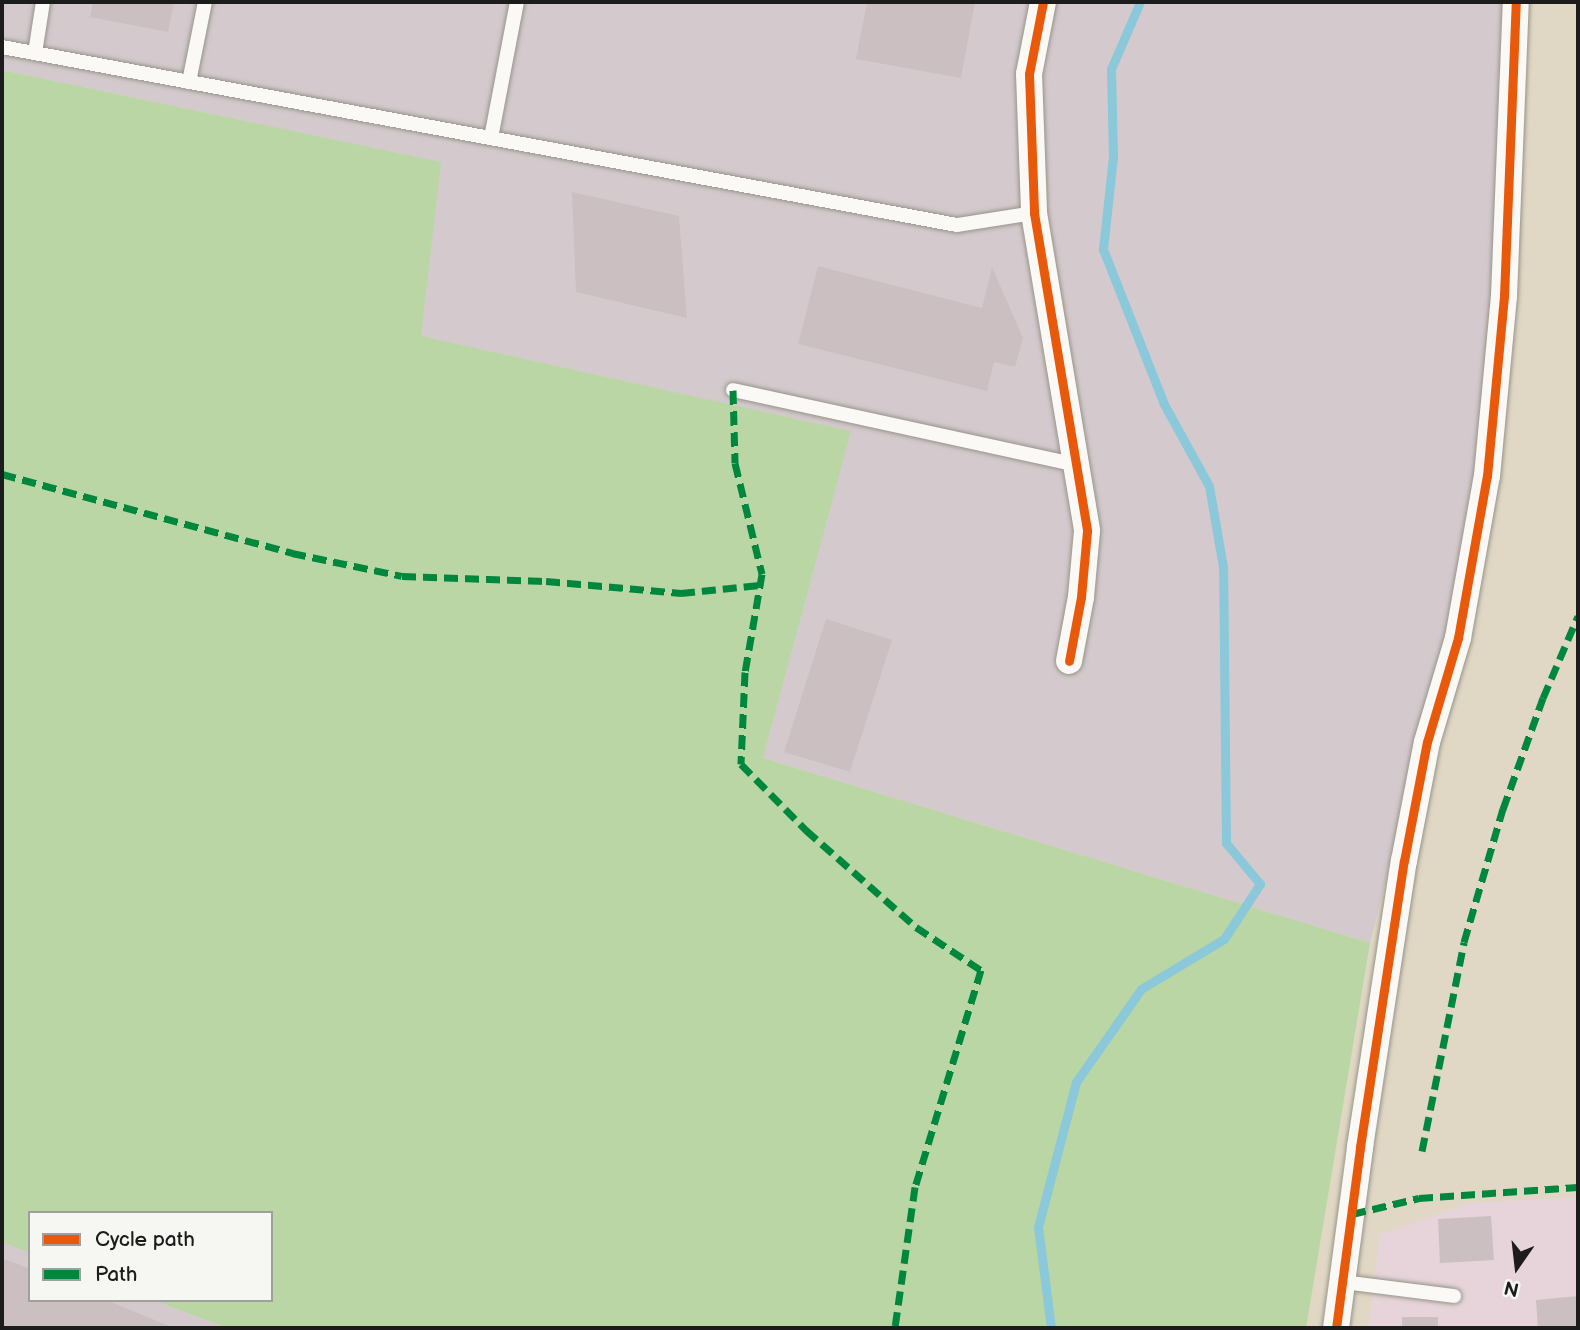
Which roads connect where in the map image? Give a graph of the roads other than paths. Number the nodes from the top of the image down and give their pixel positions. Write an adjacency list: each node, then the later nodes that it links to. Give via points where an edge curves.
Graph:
1 (43, 2): 7 (lane)
2 (205, 2): 8 (lane)
3 (517, 2): 9 (lane)
4 (1043, 2): 10 (street, via 1029,74)
5 (1516, 2): 14 (street, via 1504,296 1486,476 1458,638 1427,742 1404,861)
6 (2, 47): 7 (lane)
7 (35, 53): 8 (lane)
8 (189, 82): 9 (lane)
9 (491, 138): 10 (lane, via 957,225)
10 (1034, 214): 12 (street)
11 (733, 390): 12 (lane)
12 (1078, 465): 13 (street, via 1087,531)
13 (1069, 661)
14 (1343, 1282): 15 (lane); 16 (street)
15 (1454, 1296)
16 (1336, 1328)

